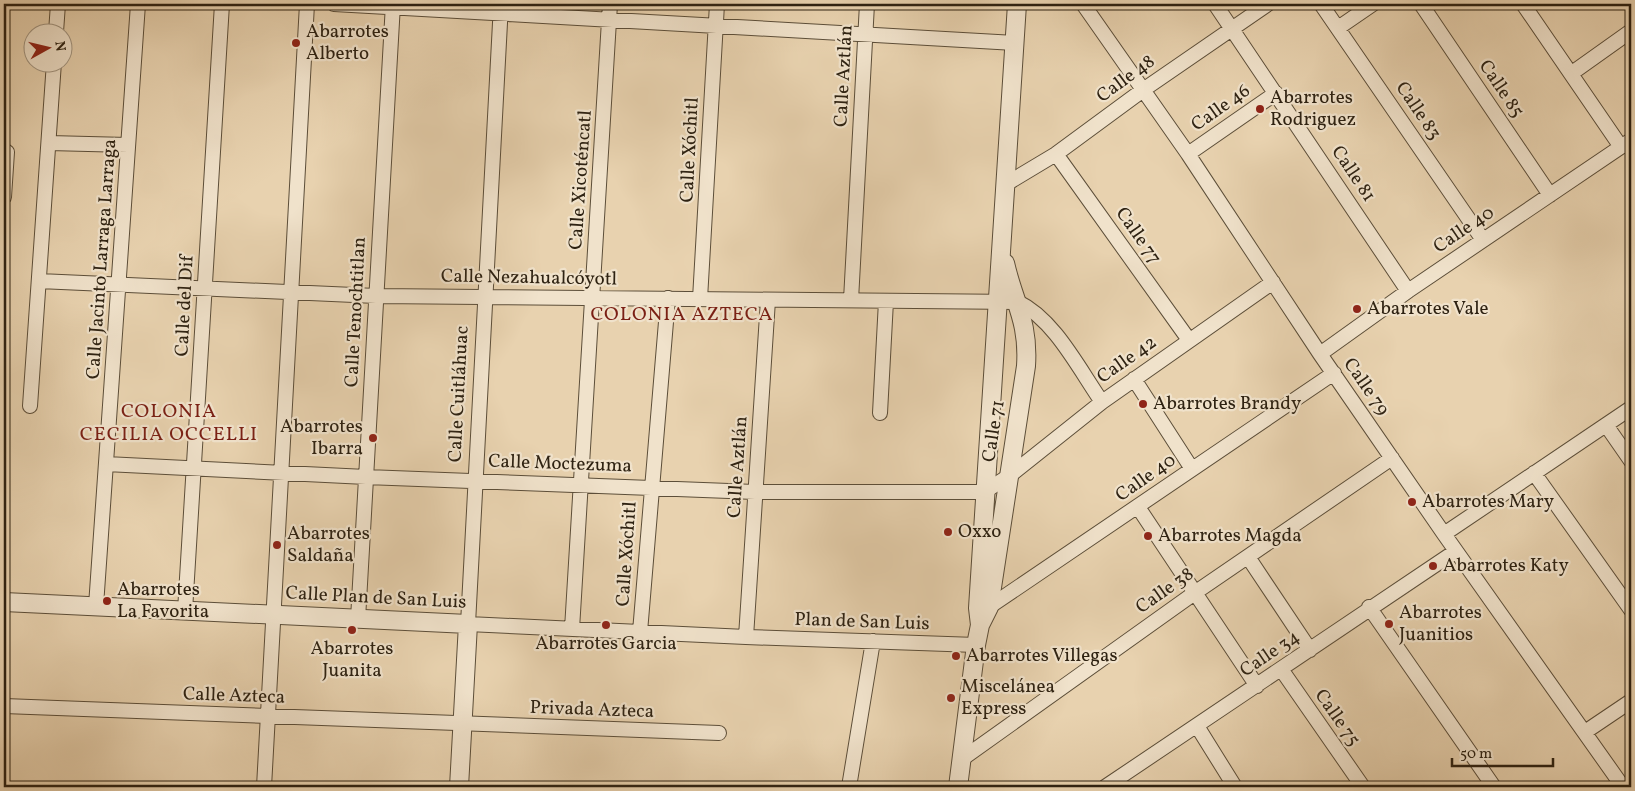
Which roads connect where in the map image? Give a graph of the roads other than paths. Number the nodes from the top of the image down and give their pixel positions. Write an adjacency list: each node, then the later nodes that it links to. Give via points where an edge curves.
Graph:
1 (58, 4): 20 (street)
2 (138, 4): 33 (street, Calle Jacinto Larraga Larraga)
3 (222, 4): 45 (street, Calle del Dif)
4 (307, 4): 47 (street)
5 (334, 4): 17 (street)
6 (610, 4): 19 (street, Calle Xicoténcatl)
7 (717, 4): 21 (street, Calle Xóchitl)
8 (867, 4): 25 (street, Calle Aztlán)
9 (1017, 4): 26 (street, Calle 71)
10 (1083, 4): 29 (street, Calle 79)
11 (1215, 4): 23 (street, Calle 81)
12 (1268, 4): 23 (street, Calle 48)
13 (1321, 4): 22 (street, Calle 83)
14 (1373, 4): 22 (street)
15 (1421, 4): 38 (street, Calle 85)
16 (1524, 4): 28 (street)
17 (393, 6): 18 (street); 48 (street, Calle Tenochtitlan)
18 (501, 8): 19 (street); 49 (street, Calle Cuitláhuac)
19 (609, 19): 21 (street); 50 (street, Calle Xicoténcatl)
20 (57, 22)
21 (716, 26): 25 (street); 52 (street, Calle Xóchitl)
22 (1338, 28): 40 (street, Calle 83)
23 (1232, 29): 29 (street, Calle 48); 30 (street, Calle 81)
24 (1631, 31): 28 (street)
25 (866, 34): 26 (street); 54 (street, Calle Aztlán)
26 (1015, 43): 37 (street, Calle 71)
27 (53, 72): 31 (street)
28 (1572, 73): 32 (street)
29 (1143, 90): 35 (street, Calle 48); 36 (street, Calle 79)
30 (1276, 93): 36 (street, Calle 46); 46 (street, Calle 81)
31 (48, 143): 33 (street); 42 (street)
32 (1626, 143): 38 (street, Calle 40)
33 (128, 145): 44 (street, Calle Jacinto Larraga Larraga)
34 (7, 152): 39 (street)
35 (1056, 154): 37 (street, Calle 48); 58 (street, Calle 77)
36 (1188, 154): 43 (street, Calle 79)
37 (1006, 184): 41 (street, Calle 71)
38 (1550, 195): 40 (street, Calle 40)
39 (4, 196)
40 (1483, 240): 46 (street, Calle 40)
41 (1002, 245): 56 (street, Calle 71); 57 (street, Calle 71)
42 (39, 281): 44 (street, Calle Nezahualcóyotl); 63 (street)
43 (1273, 282): 58 (street, Calle 42); 59 (street, Calle 79)
44 (119, 284): 45 (street, Calle Nezahualcóyotl); 69 (street, Calle Jacinto Larraga Larraga)
45 (204, 289): 47 (street, Calle Nezahualcóyotl); 70 (street, Calle del Dif)
46 (1408, 291): 59 (street, Calle 40)
47 (291, 293): 48 (street, Calle Nezahualcóyotl); 72 (street)
48 (376, 296): 49 (street, Calle Nezahualcóyotl); 75 (street, Calle Tenochtitlan)
49 (486, 297): 50 (street, Calle Nezahualcóyotl); 76 (street, Calle Cuitláhuac)
50 (592, 298): 51 (street, Calle Nezahualcóyotl); 77 (street, Calle Xicoténcatl)
51 (668, 298): 52 (street, Calle Nezahualcóyotl); 78 (street, Calle Xóchitl)
52 (700, 299): 53 (street, Calle Nezahualcóyotl)
53 (768, 300): 54 (street, Calle Nezahualcóyotl); 79 (street, Calle Aztlán)
54 (851, 300): 55 (street, Calle Nezahualcóyotl)
55 (886, 301): 56 (street, Calle Nezahualcóyotl); 65 (street)
56 (999, 302): 57 (street, Calle Nezahualcóyotl); 80 (street, Calle 71)
57 (1018, 302): 62 (street, via 1031,308 1050,326); 74 (street, Calle 71, via 1027,347)
58 (1188, 340): 61 (street, Calle 42)
59 (1320, 354): 60 (street, Calle 79)
60 (1334, 373): 67 (street, Calle 79); 71 (street, Calle 40)
61 (1134, 379): 62 (street, Calle 42); 71 (street)
62 (1102, 402): 74 (street, Calle 42)
63 (30, 406)
64 (1631, 408): 66 (street)
65 (880, 413)
66 (1606, 425): 68 (street); 73 (street)
67 (1392, 458): 82 (street, Calle 79); 84 (street, Calle 38)
68 (1631, 462)
69 (106, 464): 70 (street, Calle Moctezuma); 87 (street, Calle Jacinto Larraga Larraga)
70 (194, 469): 72 (street, Calle Moctezuma); 90 (street, Calle del Dif)
71 (1192, 469): 81 (street, Calle 40)
72 (281, 472): 75 (street, Calle Moctezuma); 92 (street)
73 (1534, 473): 82 (street); 89 (street)
74 (1008, 476): 80 (street); 91 (street, Calle 71)
75 (366, 477): 76 (street, Calle Moctezuma); 93 (street, Calle Tenochtitlan)
76 (476, 480): 77 (street, Calle Moctezuma); 94 (street, Calle Cuitláhuac)
77 (581, 484): 78 (street, Calle Moctezuma); 95 (street, Calle Xicoténcatl)
78 (651, 487): 79 (street, Calle Moctezuma); 96 (street, Calle Xóchitl)
79 (755, 492): 80 (street, Calle Moctezuma); 97 (street, Calle Aztlán)
80 (984, 492): 91 (street, Calle 71)
81 (1138, 507): 85 (street); 91 (street, Calle 40)
82 (1444, 534): 83 (street, Calle 79)
83 (1456, 551): 88 (street, Calle 34); 108 (street, Calle 79)
84 (1248, 557): 85 (street, Calle 38); 100 (street)
85 (1196, 592): 102 (street); 110 (street, Calle 38)
86 (4, 602): 87 (street, Calle Plan de San Luis)
87 (96, 606): 90 (street, Calle Plan de San Luis)
88 (1369, 608): 100 (street, Calle 34); 118 (street)
89 (1631, 610)
90 (186, 611): 92 (street, Calle Plan de San Luis)
91 (982, 613): 99 (street, Calle 71)
92 (273, 614): 93 (street, Calle Plan de San Luis); 105 (street)
93 (358, 619): 94 (street, Calle Plan de San Luis)
94 (468, 624): 95 (street, Calle Plan de San Luis); 106 (street, Calle Cuitláhuac)
95 (572, 629): 96 (street, Calle Plan de San Luis)
96 (640, 632): 97 (street, Calle Plan de San Luis)
97 (746, 637): 98 (street, Plan de San Luis)
98 (873, 642): 99 (street, Plan de San Luis); 113 (street)
99 (976, 645): 110 (street, Calle 71)
100 (1310, 650): 101 (street, Calle 34)
101 (1281, 670): 102 (street, Calle 34); 117 (street, Calle 75)
102 (1257, 686): 107 (street, Calle 34)
103 (1631, 701): 108 (street)
104 (4, 706): 105 (street, Calle Azteca)
105 (268, 716): 106 (street, Calle Azteca); 111 (street)
106 (463, 724): 109 (street, Privada Azteca); 112 (street, Calle Cuitláhuac)
107 (1197, 726): 115 (street, Calle 34); 116 (street)
108 (1585, 732): 119 (street, Calle 79)
109 (719, 733)
110 (962, 760): 114 (street, Calle 71)
111 (264, 787)
112 (459, 787)
113 (849, 787)
114 (958, 787)
115 (1105, 787)
116 (1235, 787)
117 (1363, 787)
118 (1494, 787)
119 (1623, 787)

